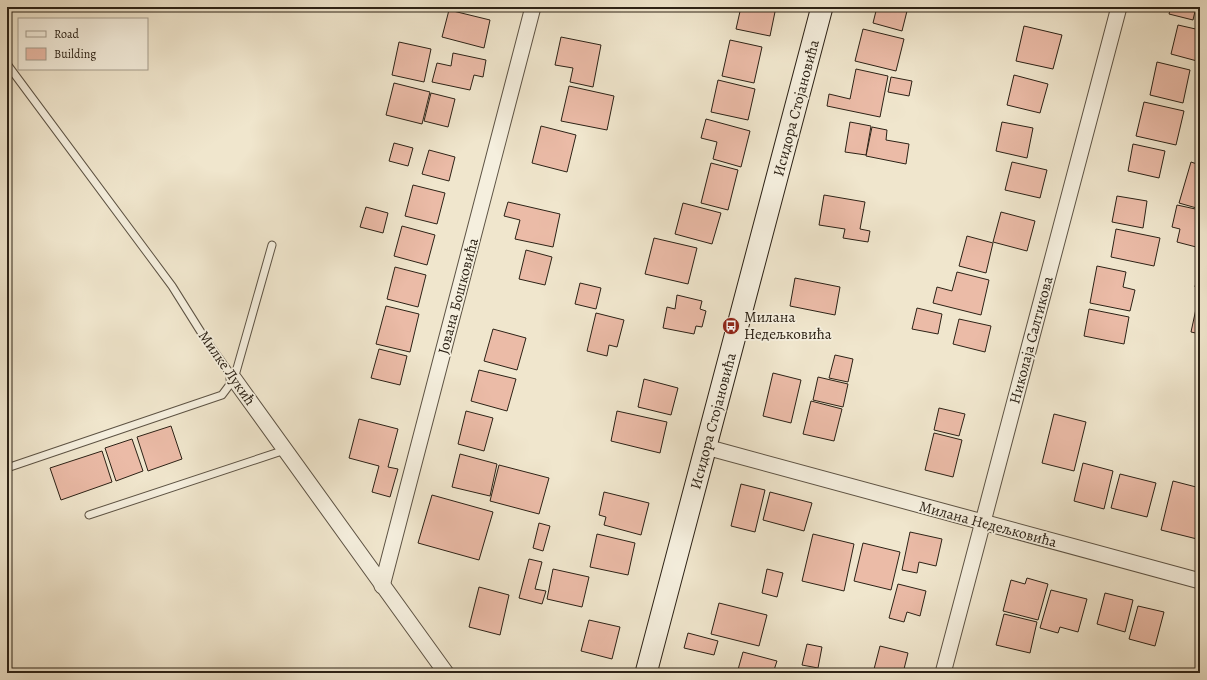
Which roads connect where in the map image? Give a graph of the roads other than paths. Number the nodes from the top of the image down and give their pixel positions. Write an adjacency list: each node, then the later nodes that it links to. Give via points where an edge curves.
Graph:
1 (534, 7): 13 (street, Јована Бошковића)
2 (822, 7): 7 (street, Исидора Стојановића)
3 (1119, 7): 11 (street, Николаја Салтикова)
4 (7, 64): 6 (lane, Милке Лукић, via 172,286)
5 (272, 245): 6 (lane)
6 (234, 379): 8 (street, Милке Лукић); 9 (lane, via 222,395)
7 (706, 447): 11 (street, Милана Недељковића); 15 (street, Исидора Стојановића)
8 (285, 450): 10 (lane); 13 (street, Милке Лукић)
9 (7, 468)
10 (89, 515)
11 (982, 522): 12 (street, Милана Недељковића); 16 (street, Николаја Салтикова)
12 (1200, 581)
13 (382, 586): 14 (street, Милке Лукић)
14 (446, 673)
15 (646, 673)
16 (943, 673)

